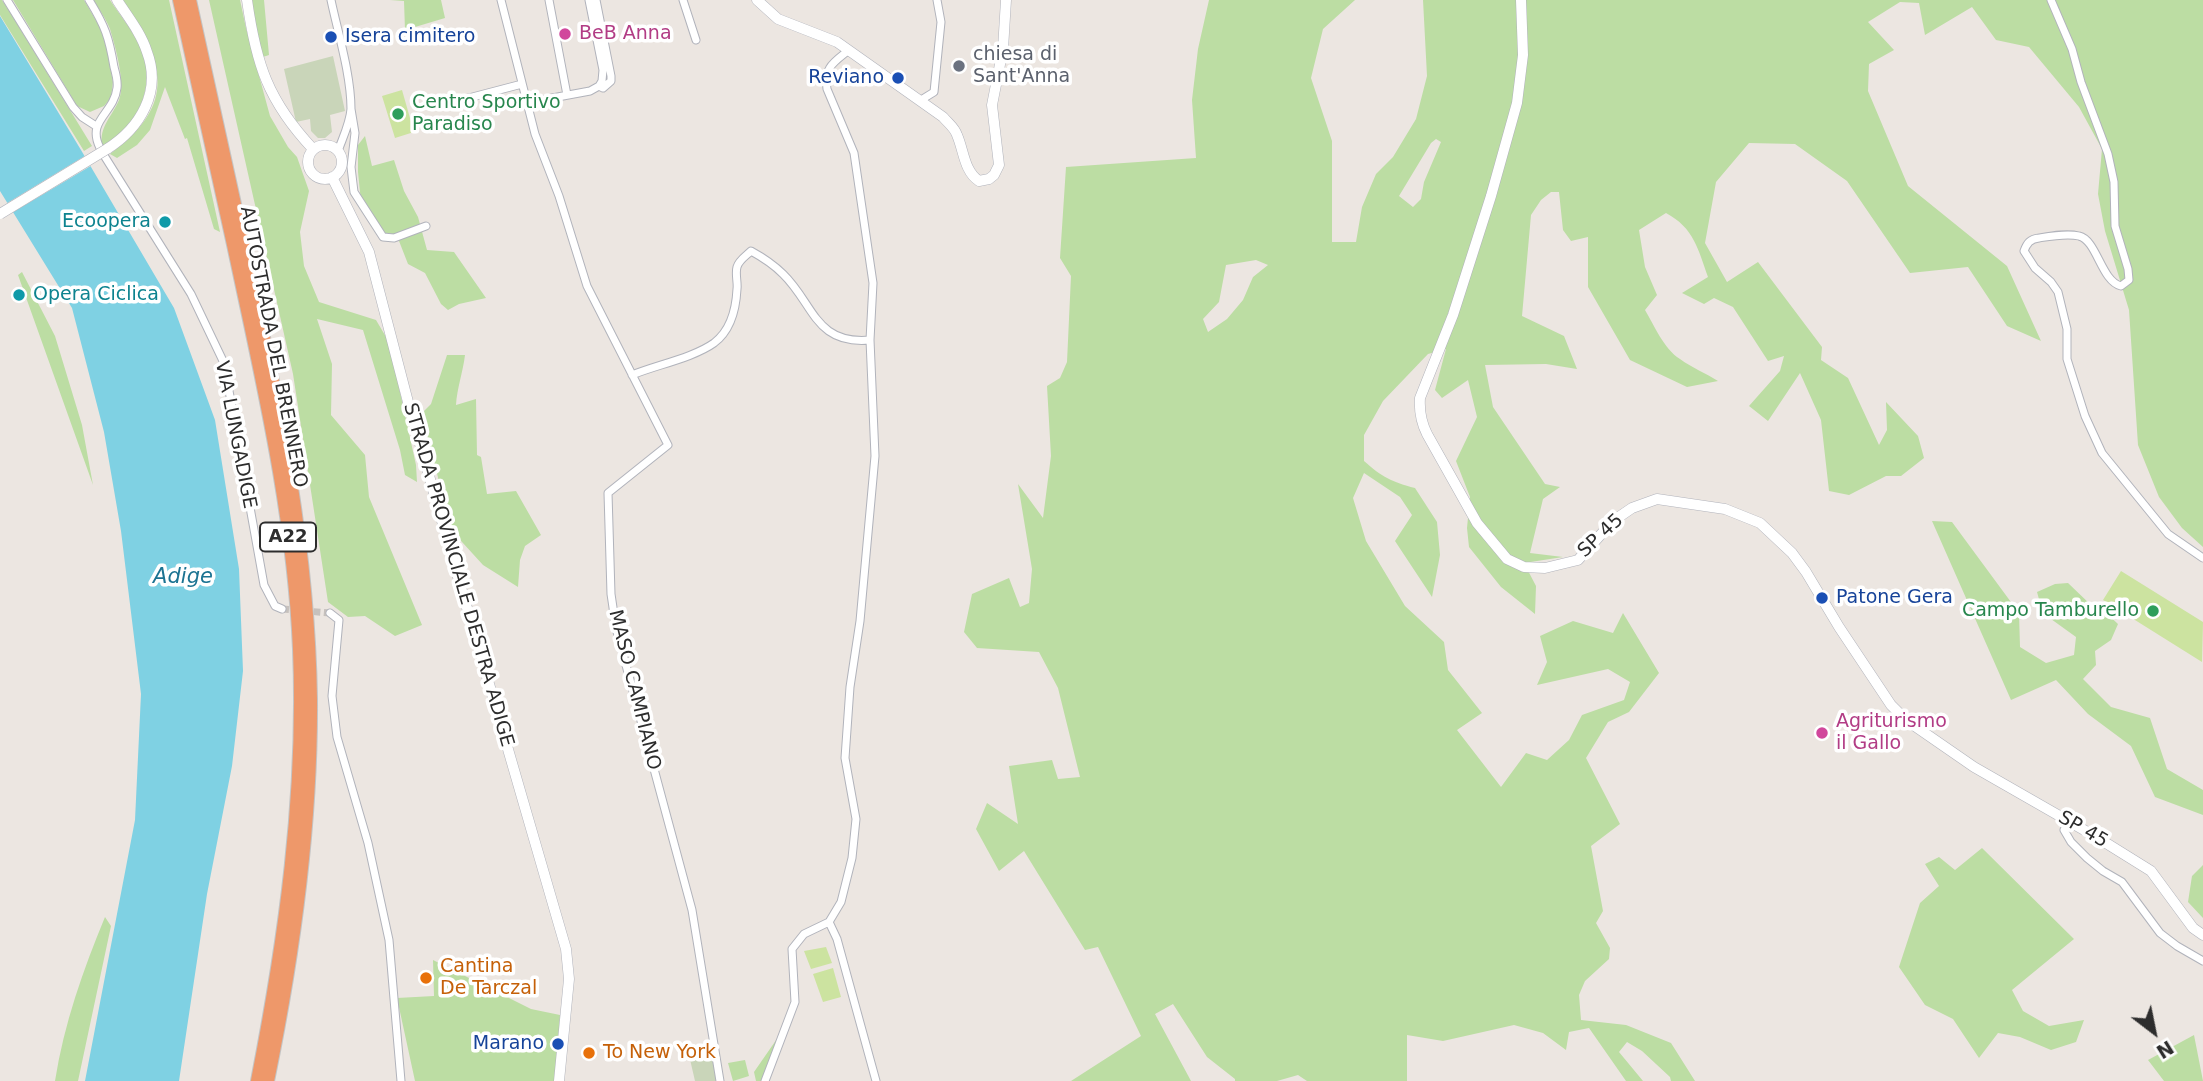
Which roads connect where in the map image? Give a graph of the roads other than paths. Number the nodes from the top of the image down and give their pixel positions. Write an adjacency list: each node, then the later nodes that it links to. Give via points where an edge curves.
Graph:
1 (7, 0): 27 (street, via 73,107)
2 (89, 0): 27 (street, via 110,39 117,82 111,106)
3 (117, 0): 29 (street, via 144,42 152,82 140,118)
4 (179, 0): 43 (highway, AUTOSTRADA DEL BRENNERO / A22, via 265,392 285,506 297,615 295,832 274,998)
5 (190, 0): 44 (highway, AUTOSTRADA DEL BRENNERO / A22, via 277,399 305,589 311,697 302,876)
6 (247, 0): 28 (street, via 267,86 291,126)
7 (331, 0): 26 (street)
8 (501, 0): 20 (street, MASO CAMPIANO)
9 (549, 0): 22 (street)
10 (589, 0): 21 (street, via 603,70)
11 (596, 0): 21 (street, via 611,75 607,86)
12 (682, 0): 18 (street)
13 (757, 0): 19 (street, via 778,19)
14 (937, 0): 24 (street, via 941,22 934,92)
15 (1006, 0): 24 (street, via 1003,49 992,100 998,171 979,181 971,174 956,132)
16 (1521, 0): 39 (street, SP 45, via 1523,55 1517,103 1462,289 1419,409 1427,434 1477,523 1507,559 1524,567 1545,568 1578,560 1612,521 1657,499 1725,509 1760,523 1792,553 1891,705 1906,720 1974,767)
17 (2051, 0): 36 (street, via 2108,154 2115,226 2129,280 2116,285 2079,236 2032,239 2024,251 2058,292 2067,329 2067,359 2102,453 2168,534)
18 (696, 40)
19 (849, 50): 24 (street); 34 (street, via 830,65 825,79 854,153 873,283)
20 (522, 84): 23 (street, MASO CAMPIANO); 25 (street)
21 (598, 86): 22 (street)
22 (567, 95): 23 (street, via 536,101)
23 (527, 98): 35 (street, MASO CAMPIANO, via 587,286)
24 (921, 100)
25 (442, 105)
26 (351, 109): 30 (street); 33 (street, via 354,192 383,237 394,238)
27 (96, 126): 29 (street, via 95,136)
28 (313, 149): 30 (street, via 331,145); 31 (street, via 309,168 319,177)
29 (104, 151): 32 (street, bridge); 37 (street, VIA LUNGADIGE, via 191,294 224,363 264,585 275,606)
30 (338, 151): 31 (street, via 342,165)
31 (332, 177): 46 (street, STRADA PROVINCIALE DESTRA ADIGE, via 369,252 566,949 569,979)
32 (0, 214)
33 (426, 226)
34 (870, 340): 35 (street, via 853,341 824,327 784,275 751,251 737,267 737,290 725,332 693,353); 40 (street, via 875,456 845,758 856,819 841,902)
35 (632, 374): 47 (street, MASO CAMPIANO, via 668,445 608,493 611,594 619,640 692,910)
36 (2203, 558)
37 (282, 609)
38 (330, 612): 45 (street, via 339,620 332,696 337,737 368,843 389,940)
39 (2069, 821): 41 (street, SP 45, via 2151,871); 42 (street, via 2064,830 2071,842 2122,882 2160,933)
40 (829, 922): 48 (street, via 804,934 792,949 795,1002); 49 (street)
41 (2203, 935)
42 (2203, 961)
43 (257, 1081)
44 (268, 1081)
45 (401, 1081)
46 (559, 1081)
47 (720, 1081)
48 (765, 1081)
49 (876, 1081)

